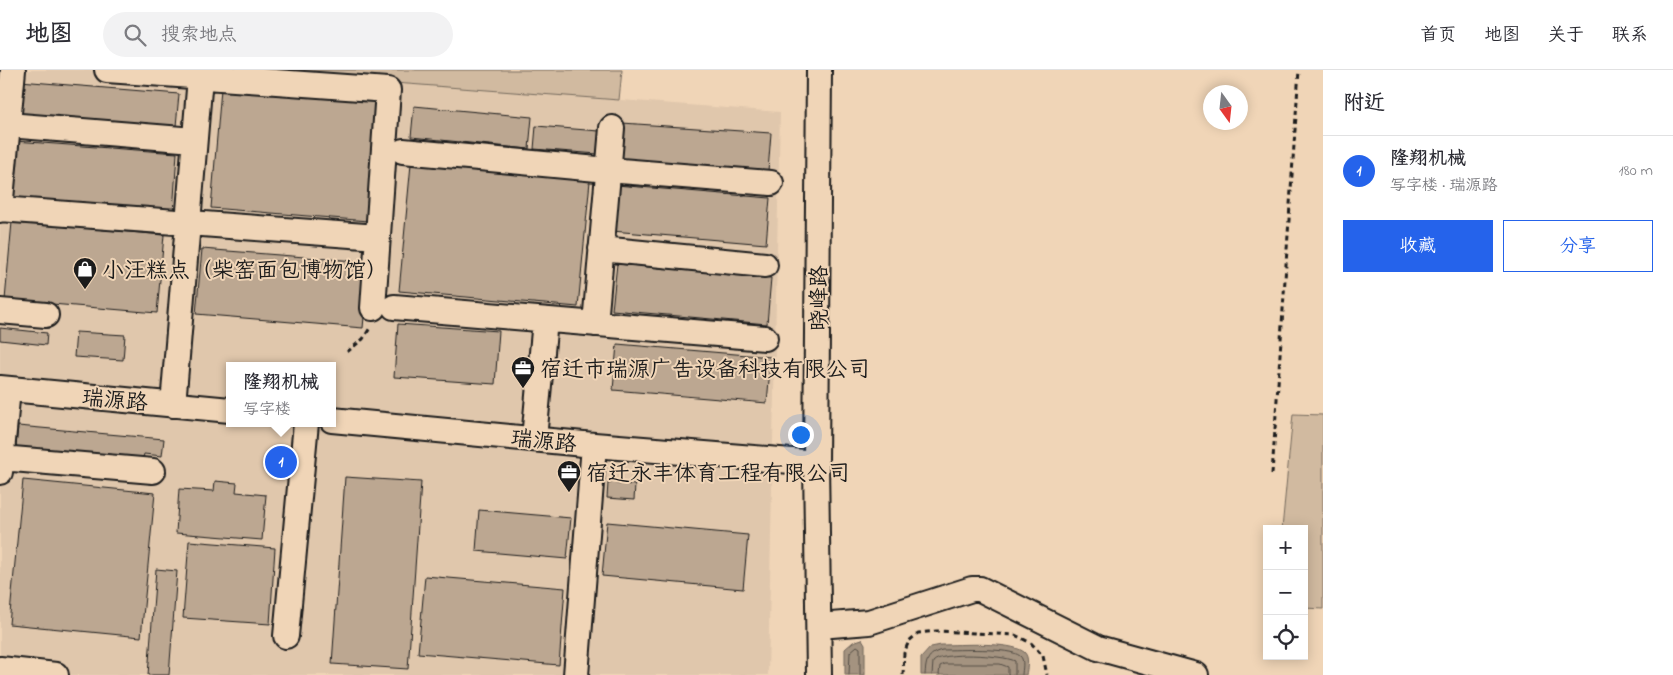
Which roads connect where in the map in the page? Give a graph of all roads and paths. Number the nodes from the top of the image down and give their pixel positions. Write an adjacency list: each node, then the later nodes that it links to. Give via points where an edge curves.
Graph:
1 (13, 70): 6 (street)
2 (107, 70): 5 (street)
3 (819, 70): 31 (street, 晓峰路)
4 (1299, 70): 34 (path)
5 (200, 77): 8 (street); 14 (street, via 388,90)
6 (8, 125): 8 (street); 12 (street)
7 (612, 128): 10 (street)
8 (194, 140): 13 (street)
9 (403, 151): 10 (street)
10 (608, 170): 11 (street); 15 (street)
11 (771, 183)
12 (0, 210): 13 (street)
13 (188, 223): 14 (street); 25 (street)
14 (378, 237): 17 (street)
15 (601, 249): 16 (street); 21 (street)
16 (765, 265)
17 (384, 308): 20 (street); 23 (path, via 363,339)
18 (0, 311): 19 (street)
19 (46, 315)
20 (545, 320): 21 (street); 29 (street)
21 (595, 324): 22 (street)
22 (765, 338)
23 (347, 352)
24 (4, 389): 25 (street, 瑞源路); 32 (street)
25 (173, 405): 26 (street, 瑞源路)
26 (226, 410)
27 (336, 420): 29 (street, 瑞源路)
28 (306, 427): 36 (street)
29 (534, 439): 30 (street, 瑞源路)
30 (594, 445): 31 (street, 瑞源路); 39 (street)
31 (816, 463): 35 (street, 晓峰路)
32 (1, 465): 33 (street)
33 (153, 471)
34 (1272, 474)
35 (819, 626): 40 (street, 晓峰路); 43 (street, via 869,622 980,589 1098,648)
36 (286, 636)
37 (3, 665): 38 (street)
38 (56, 675)
39 (576, 675)
40 (818, 675)
41 (903, 675): 42 (path, via 904,653 909,640 918,634 937,631 1015,635 1031,643 1042,656)
42 (1048, 675)
43 (1196, 675)

